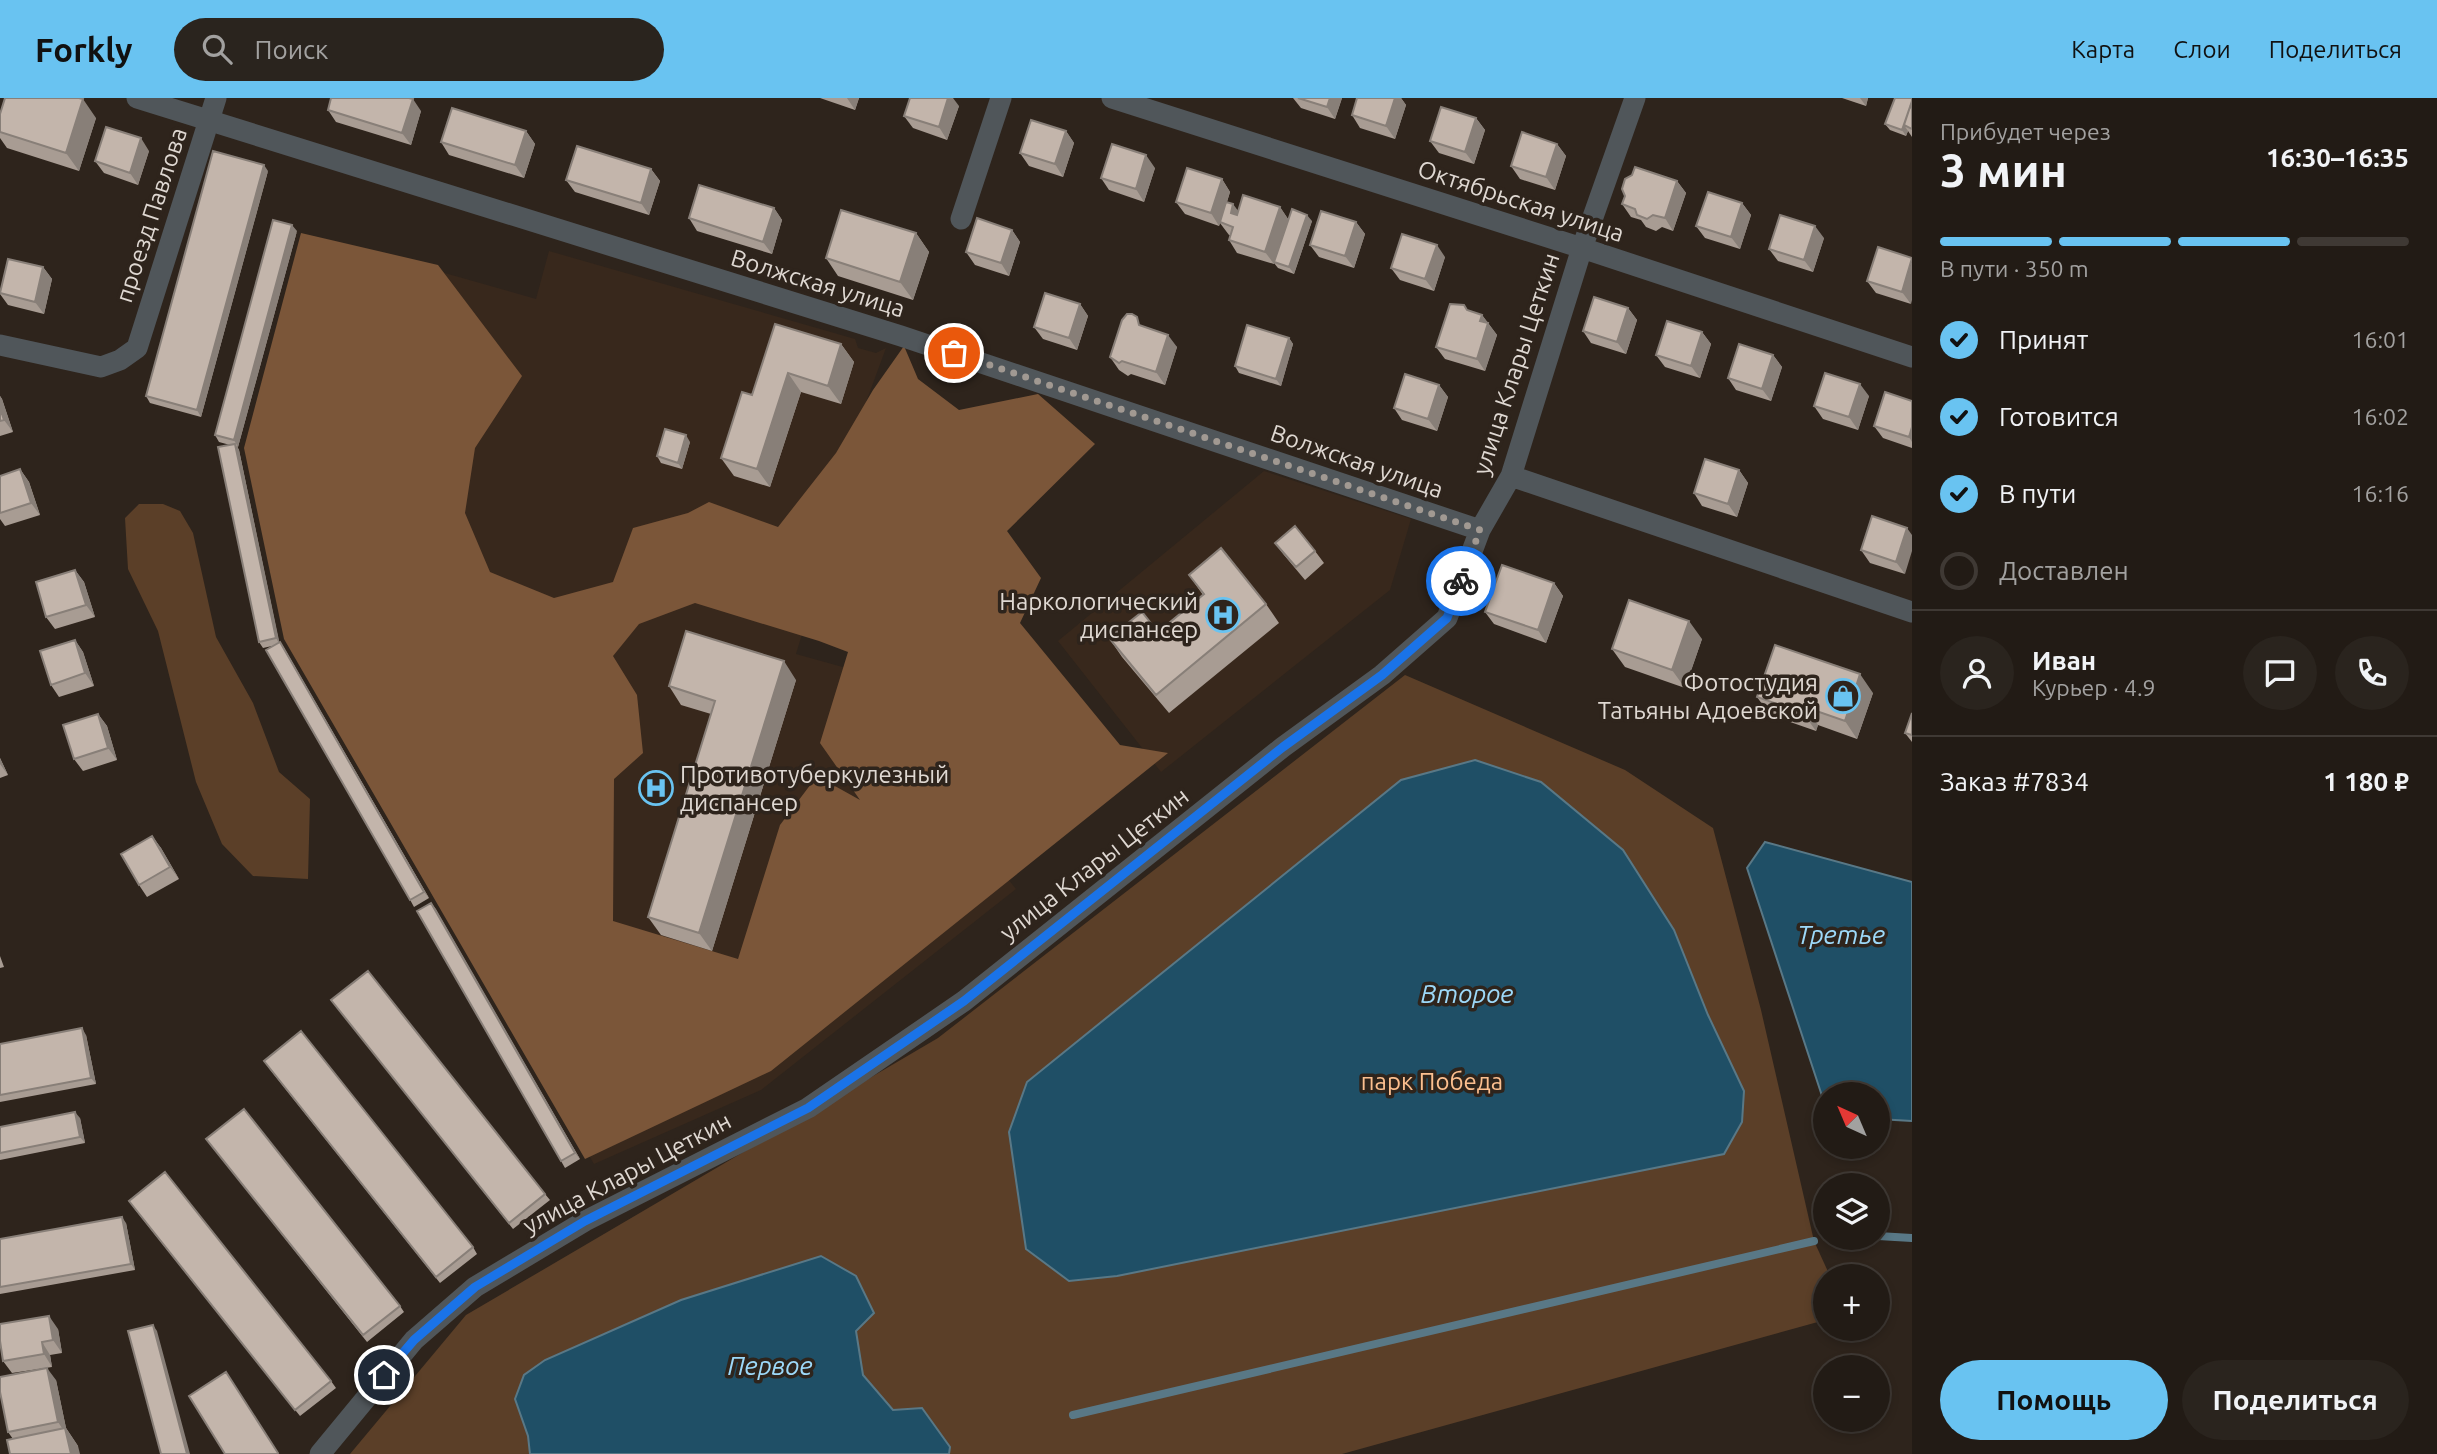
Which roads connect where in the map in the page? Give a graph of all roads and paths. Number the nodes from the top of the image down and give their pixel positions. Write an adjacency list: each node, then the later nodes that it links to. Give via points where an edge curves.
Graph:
1 (137, 98): 6 (street, Волжская улица)
2 (216, 98): 6 (street, проезд Павлова)
3 (1001, 98): 7 (street)
4 (1112, 98): 8 (street, Октябрьская улица)
5 (1635, 98): 8 (street, улица Клары Цеткин)
6 (209, 120): 9 (street, проезд Павлова, via 136,348 101,367); 12 (street, Волжская улица, via 901,336)
7 (961, 219)
8 (1582, 248): 10 (street, Октябрьская улица); 11 (street, улица Клары Цеткин)
9 (0, 345)
10 (1912, 357)
11 (1511, 476): 12 (street, улица Клары Цеткин); 13 (street)
12 (1480, 530): 14 (street, улица Клары Цеткин, via 1447,618 1382,675 1283,747 964,1001 808,1108 585,1221 475,1287 414,1340)
13 (1912, 612)
14 (320, 1454)

